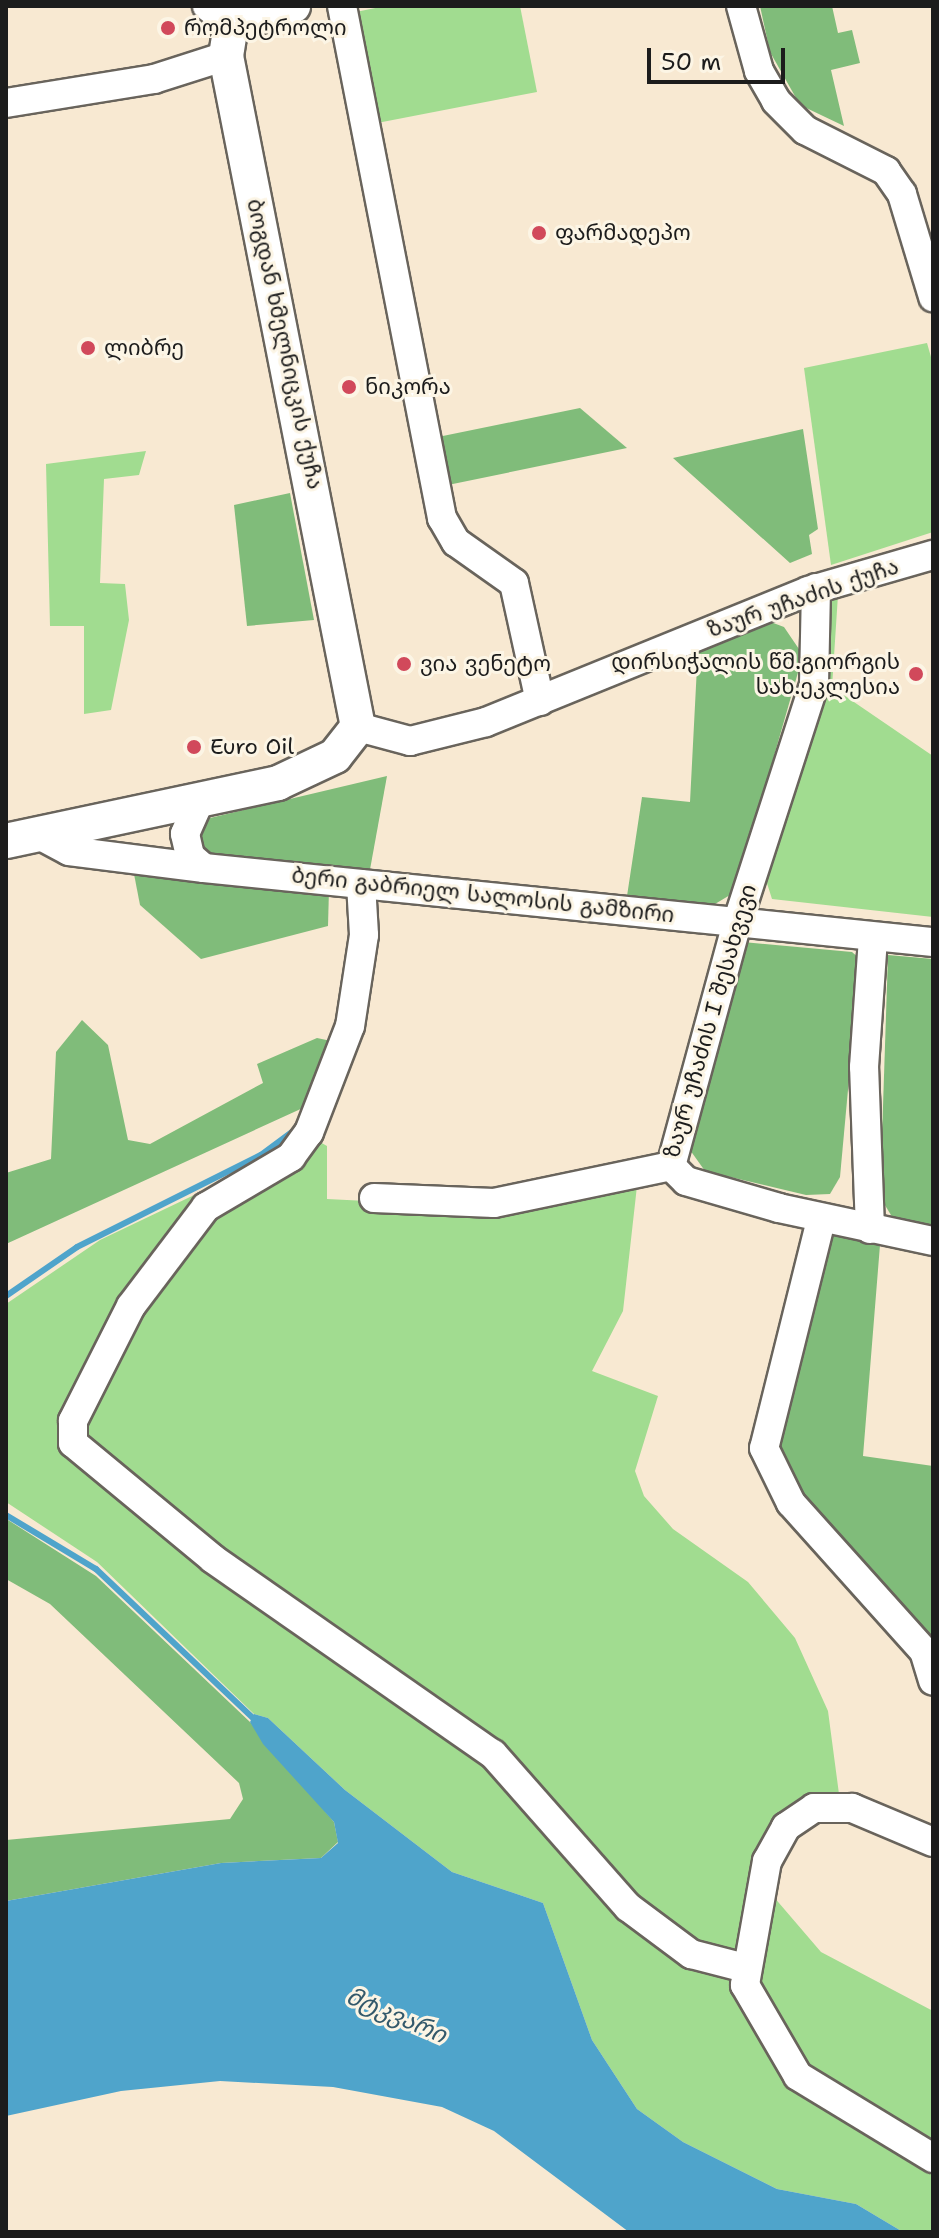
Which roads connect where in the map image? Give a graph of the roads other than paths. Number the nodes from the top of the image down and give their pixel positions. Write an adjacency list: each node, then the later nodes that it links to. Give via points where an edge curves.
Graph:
1 (293, 6): 4 (main road)
2 (342, 6): 9 (street, via 442,518 456,542 514,583)
3 (741, 6): 6 (street, via 759,71 776,101 805,130 886,171 902,194)
4 (222, 29): 5 (street, via 143,82); 10 (main road, ბოგდან ხმელნიცკის ქუჩა)
5 (6, 103)
6 (933, 297)
7 (933, 555): 8 (street, ზაურ უჩაძის ქუჩა)
8 (816, 588): 9 (street, ზაურ უჩაძის ქუჩა); 15 (street, ზაურ უჩაძის I შესახვევი, via 814,684)
9 (540, 701): 10 (street, ზაურ უჩაძის ქუჩა, via 410,741)
10 (358, 727): 11 (main road, ბერი გაბრიელ სალოსის გამზირი, via 335,756 278,783)
11 (200, 800): 12 (main road, ბერი გაბრიელ სალოსის გამზირი); 13 (street, via 185,834 190,856)
12 (22, 838): 13 (street, ბერი გაბრიელ სალოსის გამზირი, via 69,851)
13 (204, 868): 14 (street, ბერი გაბრიელ სალოსის გამზირი)
14 (361, 884): 15 (street, ბერი გაბრიელ სალოსის გამზირი); 25 (street, via 364,935 350,1026 309,1132 291,1157 206,1207 131,1306 73,1421 73,1443 213,1559 493,1754 628,1907 691,1954)
15 (738, 920): 16 (street, ბერი გაბრიელ სალოსის გამზირი); 18 (street, ზაურ უჩაძის I შესახვევი)
16 (873, 938): 17 (street, ბერი გაბრიელ სალოსის გამზირი); 21 (street, via 864,1067)
17 (933, 942)
18 (671, 1166): 19 (street, ზაურ უჩაძის I შესახვევი, via 494,1203); 20 (street, via 686,1181)
19 (374, 1198)
20 (821, 1220): 21 (street); 23 (street, via 764,1448 791,1503 924,1651)
21 (870, 1229): 22 (street)
22 (933, 1241)
23 (933, 1681)
24 (933, 1842): 25 (street, via 852,1808 814,1808 786,1827 767,1861)
25 (745, 1968): 26 (street, via 745,1985 798,2076)
26 (933, 2158)

